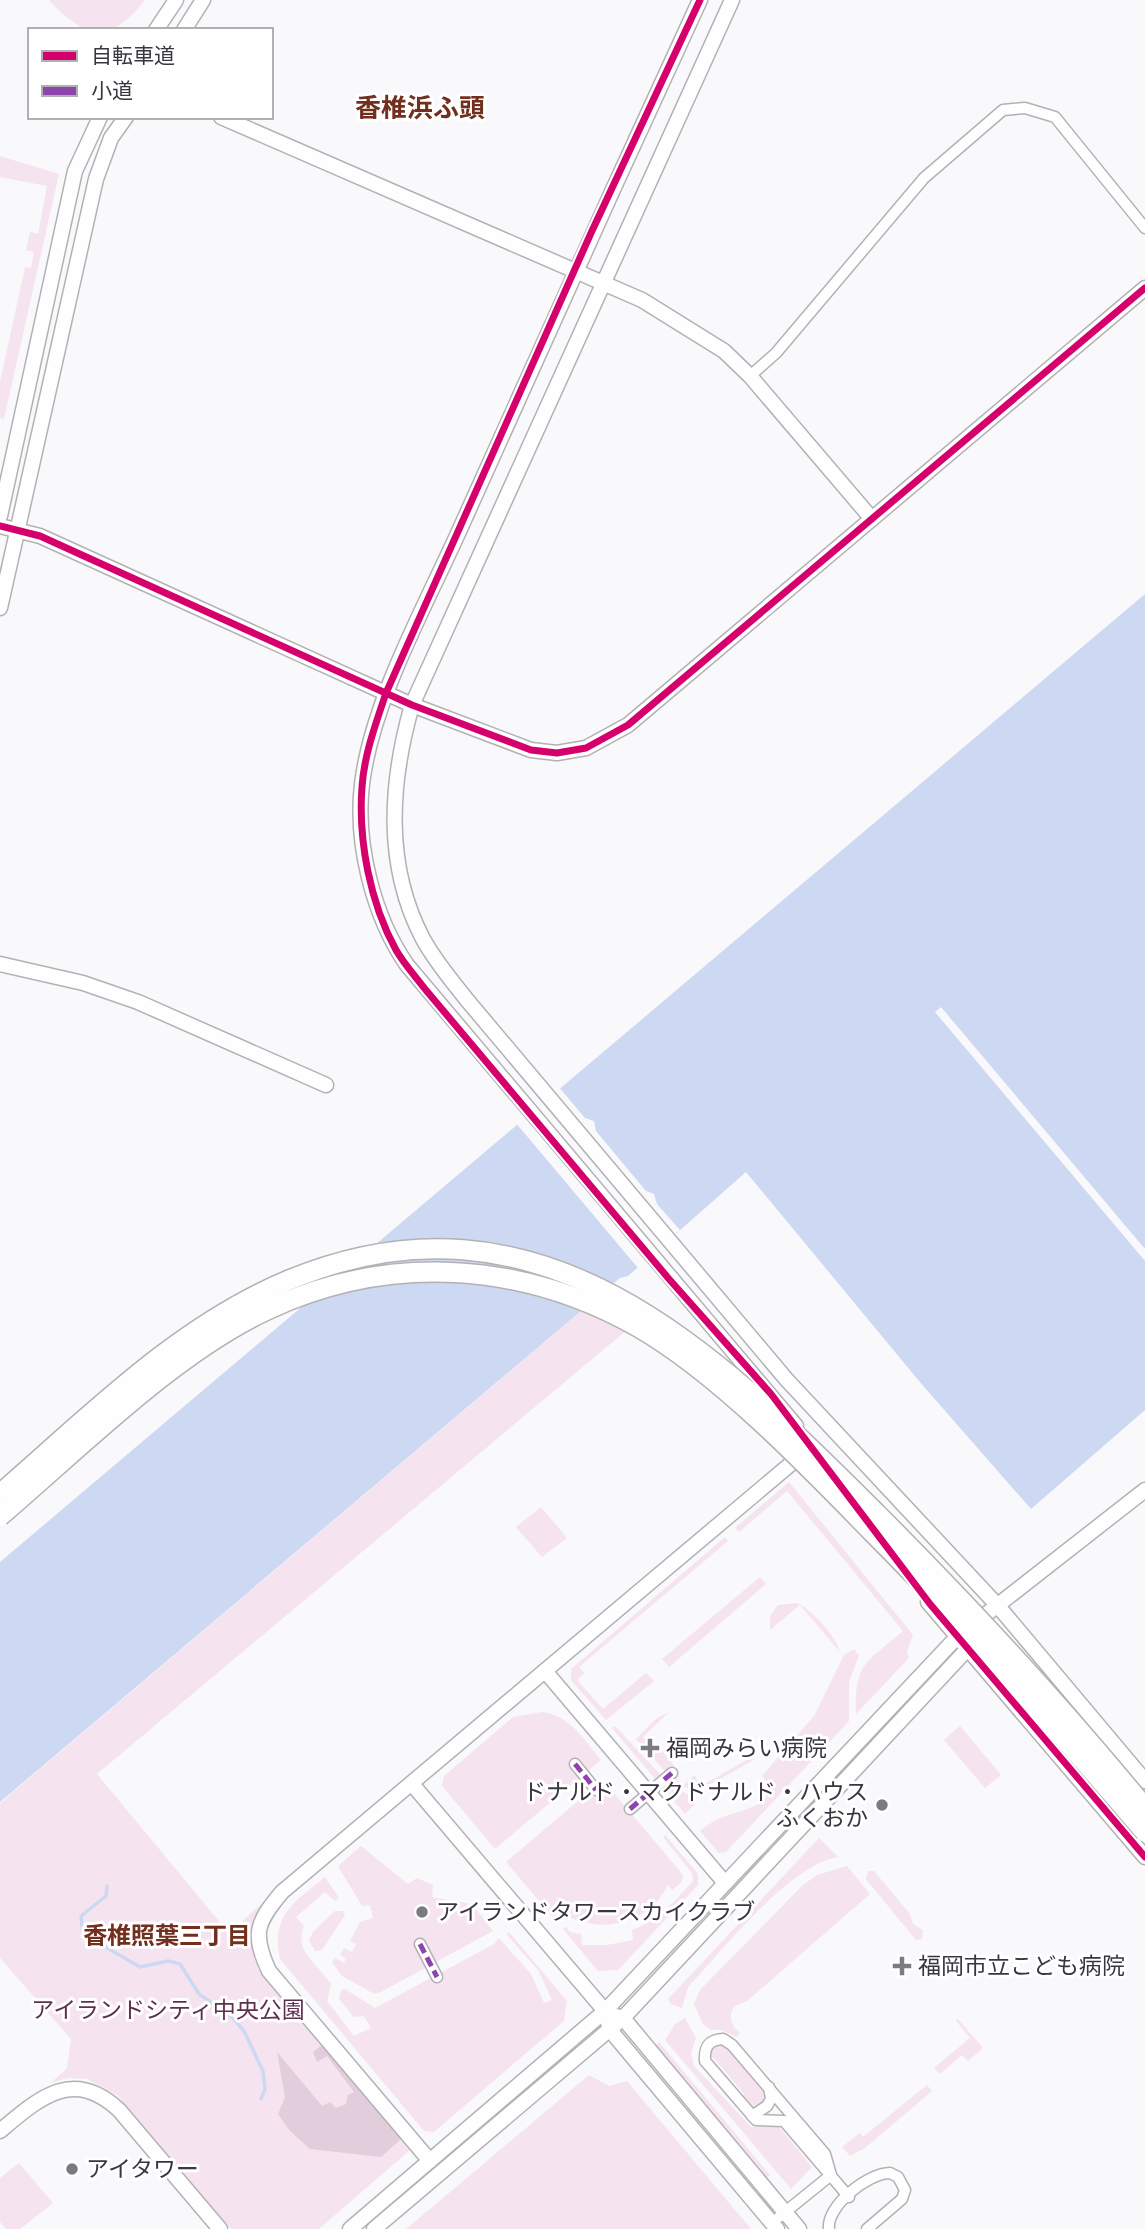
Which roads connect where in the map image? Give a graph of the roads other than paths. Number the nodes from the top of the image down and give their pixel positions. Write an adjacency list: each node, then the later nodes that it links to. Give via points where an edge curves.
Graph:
1 (176, 0): 5 (street)
2 (203, 0): 6 (street)
3 (701, 0): 11 (street)
4 (732, 0): 12 (street)
5 (157, 28)
6 (185, 28)
7 (99, 119): 15 (street, via 75,171)
8 (125, 119): 18 (street, via 111,138 96,179)
9 (226, 119): 11 (street)
10 (1145, 228): 14 (street, via 1055,117 1025,108 1003,110 924,178 776,353)
11 (574, 272): 12 (street); 20 (street)
12 (603, 284): 14 (street, via 667,315 724,351); 21 (street)
13 (1145, 288): 16 (street)
14 (750, 376): 16 (street)
15 (0, 516)
16 (872, 519): 21 (street, via 628,725 596,744 565,752 531,750)
17 (0, 526): 18 (street)
18 (20, 530): 19 (street); 20 (street)
19 (0, 608)
20 (386, 692): 21 (street); 24 (street, via 362,786 361,824 367,865 396,950)
21 (412, 705): 28 (street, via 393,807 403,887 422,937 467,1000 761,1350)
22 (0, 964): 23 (street, via 83,983 138,1002)
23 (326, 1085)
24 (811, 1446): 29 (street); 31 (street)
25 (1145, 1490): 28 (street)
26 (0, 1494): 37 (highway, bridge, via 189,1335 292,1278 401,1252 466,1252 533,1262 593,1284 646,1311 690,1341 769,1409 942,1579)
27 (0, 1516): 39 (highway, bridge, via 190,1356 268,1309 333,1284 402,1272 464,1271 528,1282 584,1301 639,1328 757,1422 837,1496 1014,1679)
28 (998, 1606): 29 (street); 30 (street); 34 (street)
29 (957, 1637): 30 (street); 41 (street)
30 (969, 1649): 40 (street); 45 (street)
31 (545, 1671): 35 (street); 41 (street)
32 (575, 1764): 36 (street)
33 (671, 1773): 38 (street)
34 (1145, 1781)
35 (412, 1784): 44 (street); 50 (street, via 282,1892 263,1917 258,1937 270,1971)
36 (596, 1790)
37 (1145, 1808)
38 (630, 1809)
39 (1145, 1832)
40 (1145, 1857)
41 (725, 1884): 44 (street)
42 (420, 1944): 43 (street)
43 (437, 1977)
44 (605, 2011): 45 (street); 46 (street); 50 (street)
45 (623, 2018): 46 (street); 53 (street)
46 (610, 2030): 54 (street); 57 (street)
47 (769, 2087): 48 (street, via 767,2106); 48 (street, via 723,2039 707,2045 705,2060); 51 (street, via 825,2154)
48 (752, 2116): 51 (street, via 784,2121)
49 (0, 2130): 55 (street, via 49,2093 71,2088 101,2097 119,2110)
50 (430, 2161): 56 (street)
51 (831, 2175): 52 (street); 53 (street)
52 (849, 2197): 59 (street, via 834,2209 828,2220); 60 (street, via 881,2173 890,2172 902,2184 902,2199)
53 (784, 2213): 54 (street); 58 (street)
54 (774, 2226)
55 (220, 2229)
56 (350, 2229)
57 (374, 2229)
58 (799, 2229)
59 (830, 2229)
60 (867, 2229)

